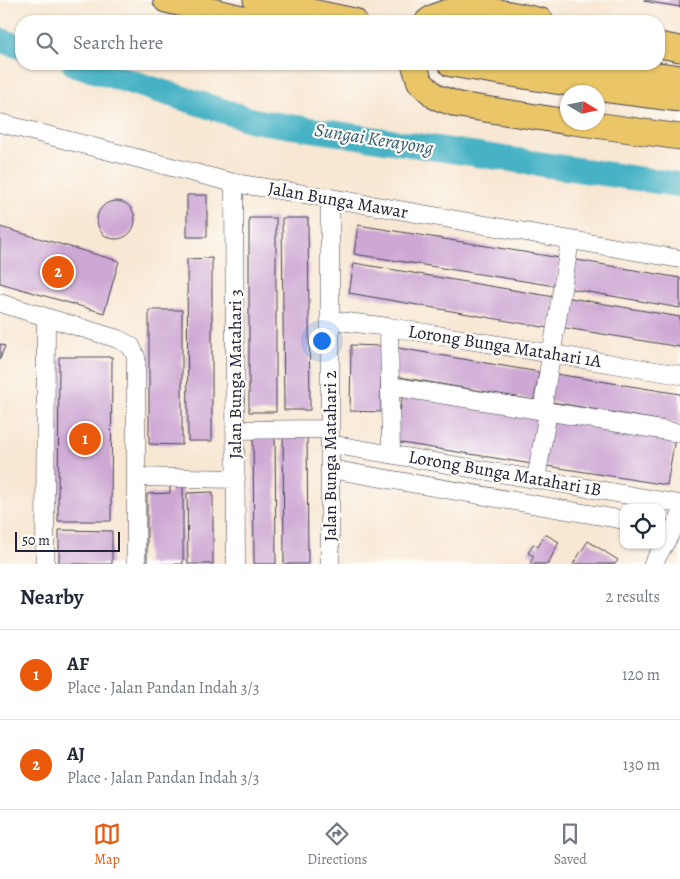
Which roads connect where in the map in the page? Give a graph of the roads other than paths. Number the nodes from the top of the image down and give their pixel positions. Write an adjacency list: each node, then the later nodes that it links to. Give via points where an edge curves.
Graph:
1 (166, 0): 3 (highway)
2 (256, 0): 4 (highway)
3 (229, 15)
4 (326, 15)
5 (433, 15): 6 (highway, via 460,6 489,8)
6 (517, 15)
7 (665, 46): 8 (highway)
8 (680, 49)
9 (416, 70): 14 (highway, via 420,82 436,97 459,105)
10 (488, 70): 13 (highway)
11 (621, 70): 12 (highway)
12 (680, 78)
13 (680, 99)
14 (560, 121)
15 (0, 123): 18 (street, Jalan Bunga Mawar)
16 (605, 126): 17 (highway)
17 (680, 137)
18 (234, 183): 19 (street, Jalan Bunga Mawar); 30 (street, Jalan Bunga Matahari 3)
19 (330, 198): 20 (street, Jalan Bunga Mawar); 24 (street, Jalan Bunga Matahari 2)
20 (570, 241): 21 (street, Jalan Bunga Mawar); 26 (street)
21 (680, 259)
22 (0, 303): 23 (street)
23 (46, 318): 35 (street, via 118,339 131,346 136,357); 41 (street)
24 (330, 320): 25 (street, Lorong Bunga Matahari 1A); 32 (street, Jalan Bunga Matahari 2)
25 (388, 327): 26 (street, Lorong Bunga Matahari 1A); 28 (street)
26 (552, 355): 27 (street, Lorong Bunga Matahari 1A); 29 (street)
27 (680, 375)
28 (390, 386): 29 (street); 33 (street)
29 (545, 411): 31 (street); 37 (street)
30 (235, 430): 32 (street, Lorong Bunga Matahari 1B); 36 (street, Jalan Bunga Matahari 3)
31 (680, 433)
32 (330, 436): 33 (street, Lorong Bunga Matahari 1B); 34 (street, Jalan Bunga Matahari 2)
33 (391, 454): 37 (street, Lorong Bunga Matahari 1B)
34 (330, 469): 39 (street); 44 (street, Jalan Bunga Matahari 2)
35 (136, 477): 36 (street); 42 (street)
36 (236, 479): 43 (street, Jalan Bunga Matahari 3)
37 (536, 479): 38 (street, Lorong Bunga Matahari 1B)
38 (680, 504)
39 (620, 519)
40 (672, 524): 45 (street)
41 (45, 564)
42 (136, 564)
43 (236, 564)
44 (330, 564)
45 (653, 564)

